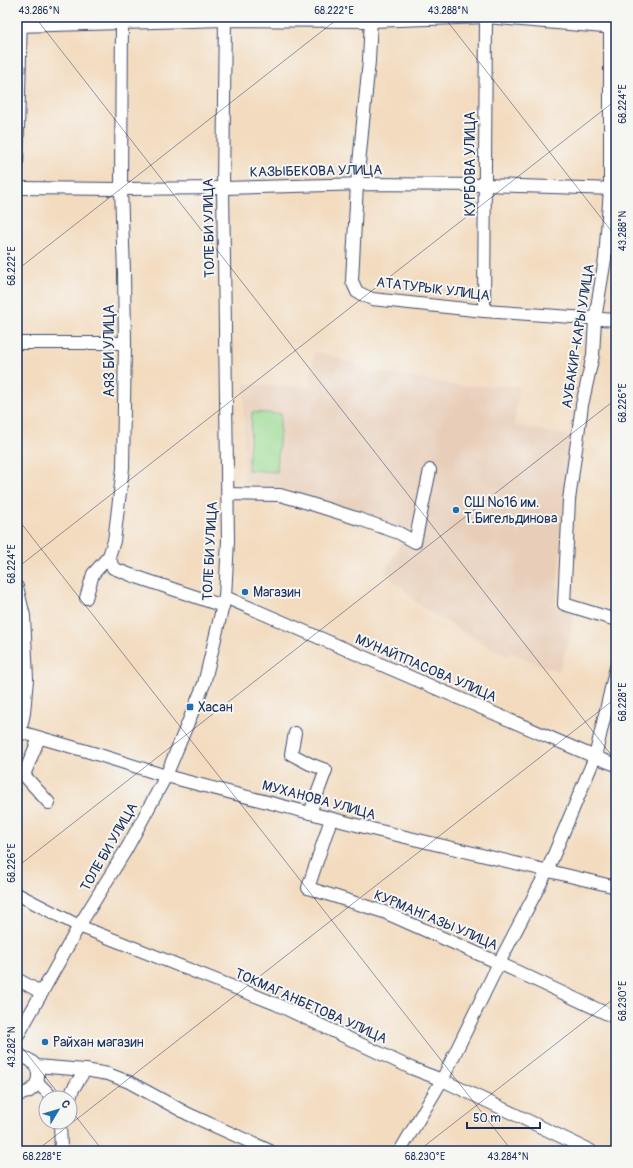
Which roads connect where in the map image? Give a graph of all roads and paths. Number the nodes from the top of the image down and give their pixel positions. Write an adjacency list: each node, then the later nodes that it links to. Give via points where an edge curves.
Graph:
1 (486, 17): 3 (street); 6 (street); 9 (street, КУРБОВА УЛИЦА)
2 (225, 19): 3 (street); 4 (street); 11 (street, ТОЛЕ БИ УЛИЦА)
3 (371, 19): 8 (street, АТАТУРЫК УЛИЦА)
4 (122, 20): 5 (street); 13 (street, АЯЗ БИ УЛИЦА)
5 (20, 23): 7 (street)
6 (612, 24): 12 (street, АУБАКИР-КАРЫ УЛИЦА)
7 (17, 167)
8 (357, 184): 9 (street, КАЗЫБЕКОВА УЛИЦА); 11 (street, КАЗЫБЕКОВА УЛИЦА); 14 (street, АТАТУРЫК УЛИЦА, via 352,281 357,292 372,299)
9 (485, 185): 12 (street, КАЗЫБЕКОВА УЛИЦА); 14 (street, КУРБОВА УЛИЦА)
10 (17, 188): 13 (street, КАЗЫБЕКОВА УЛИЦА)
11 (223, 188): 13 (street, КАЗЫБЕКОВА УЛИЦА); 20 (street, ТОЛЕ БИ УЛИЦА)
12 (613, 189): 15 (street, АУБАКИР-КАРЫ УЛИЦА)
13 (121, 190): 18 (street, АЯЗ БИ УЛИЦА)
14 (484, 311): 15 (street, АТАТУРЫК УЛИЦА)
15 (595, 318): 16 (street, АТАТУРЫК УЛИЦА); 25 (street, АУБАКИР-КАРЫ УЛИЦА, via 593,355 582,405 569,500 564,604)
16 (616, 320)
17 (17, 343): 18 (street)
18 (125, 343): 21 (street, АЯЗ БИ УЛИЦА, via 123,468 114,541)
19 (430, 470): 20 (street, via 415,542 399,533 360,519 294,499)
20 (228, 494): 24 (street, ТОЛЕ БИ УЛИЦА)
21 (109, 556): 23 (street, via 94,574); 24 (street, via 113,568)
22 (17, 588): 27 (street, via 24,616 27,679 24,713)
23 (86, 598)
24 (224, 601): 30 (street, МУНАЙТПАСОВА УЛИЦА); 32 (street, ТОЛЕ БИ УЛИЦА, via 204,684)
25 (616, 620)
26 (616, 667): 30 (street)
27 (18, 732): 29 (street, МУХАНОВА УЛИЦА)
28 (295, 733): 34 (street, via 291,754 326,770)
29 (39, 738): 32 (street, МУХАНОВА УЛИЦА); 33 (street, via 24,775)
30 (595, 757): 31 (street, МУНАЙТПАСОВА УЛИЦА); 36 (street)
31 (616, 765)
32 (166, 776): 34 (street, МУХАНОВА УЛИЦА); 39 (street, ТОЛЕ БИ УЛИЦА, via 128,848)
33 (49, 803)
34 (310, 813): 35 (street, МУХАНОВА УЛИЦА)
35 (331, 819): 36 (street, МУХАНОВА УЛИЦА); 40 (street, КУРМАНГАЗЫ УЛИЦА, via 308,888 384,912)
36 (548, 871): 37 (street, МУХАНОВА УЛИЦА); 40 (street)
37 (616, 887)
38 (17, 894): 39 (street, ТОКМАГАНБЕТОВА УЛИЦА)
39 (79, 926): 42 (street, ТОЛЕ БИ УЛИЦА); 48 (street, ТОКМАГАНБЕТОВА УЛИЦА, via 276,1004)
40 (499, 963): 43 (street, КУРМАНГАЗЫ УЛИЦА); 48 (street)
41 (17, 979): 42 (street)
42 (42, 994): 44 (street, ТОЛЕ БИ УЛИЦА)
43 (616, 1018)
44 (17, 1038)
45 (17, 1057): 46 (street, via 28,1059)
46 (36, 1066): 47 (street); 49 (street)
47 (85, 1070): 51 (street); 55 (street, via 108,1074 129,1082 188,1114)
48 (442, 1080): 56 (street); 57 (street, ТОКМАГАНБЕТОВА УЛИЦА)
49 (37, 1082): 50 (street); 52 (street, via 26,1093)
50 (45, 1090)
51 (73, 1090)
52 (17, 1094)
53 (61, 1130): 54 (street)
54 (61, 1151)
55 (270, 1151)
56 (400, 1151)
57 (591, 1151)

